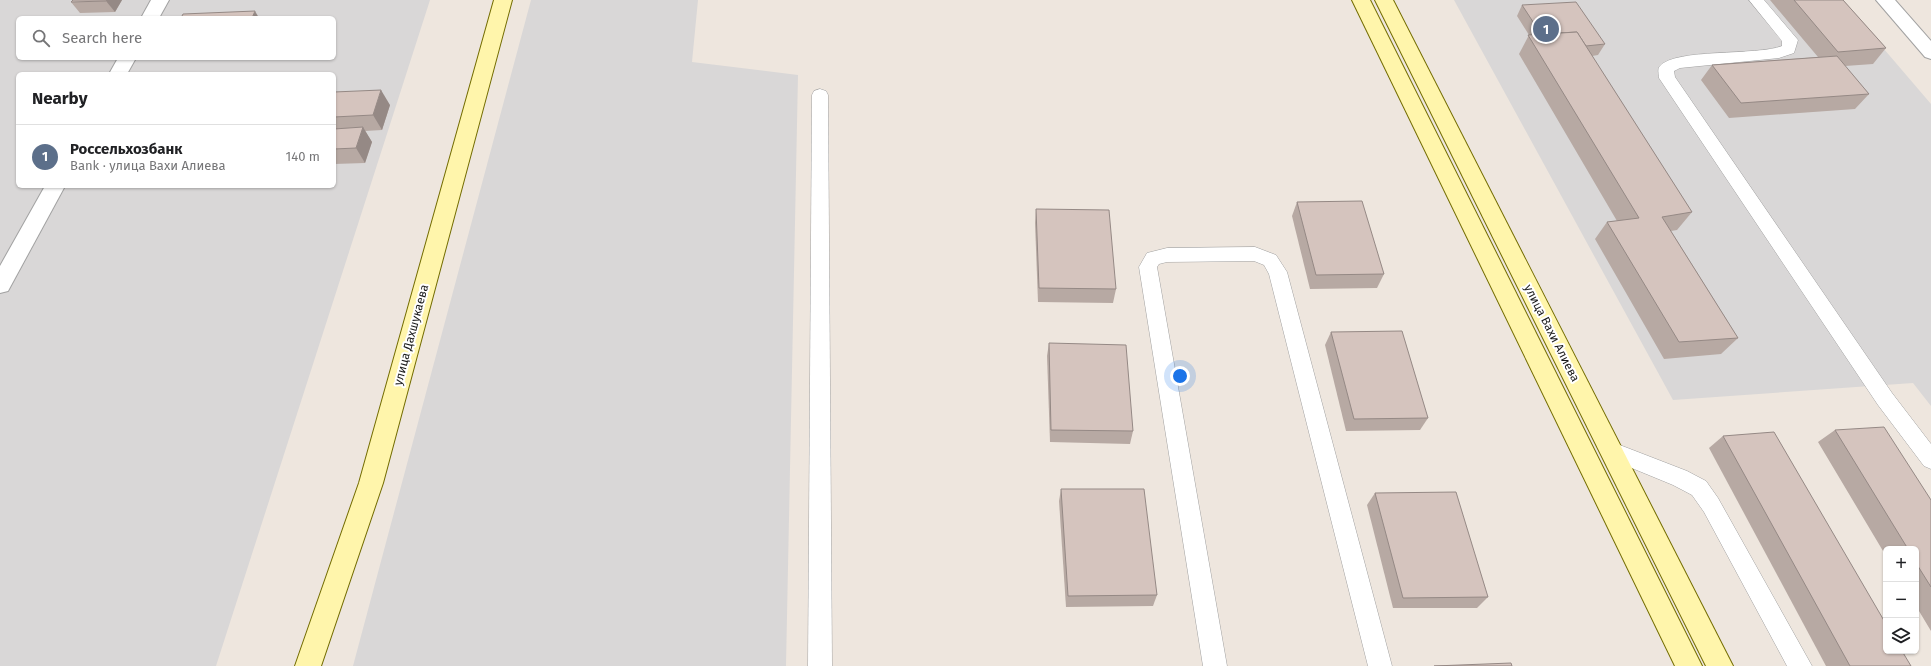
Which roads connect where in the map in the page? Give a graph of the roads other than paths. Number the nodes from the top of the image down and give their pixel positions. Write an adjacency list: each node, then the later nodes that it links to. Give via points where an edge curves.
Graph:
1 (160, 0): 7 (street)
2 (503, 0): 16 (main road, улица Дахшукаева, via 371,483)
3 (1361, 0): 20 (main road, улица Вахи Алиева)
4 (1384, 0): 14 (main road, улица Вахи Алиева)
5 (1756, 0): 15 (lane, via 1790,40 1789,49 1779,53 1677,63 1666,68 1668,78 1885,399)
6 (1885, 0): 8 (street)
7 (151, 16)
8 (1931, 53)
9 (127, 60): 10 (street)
10 (119, 72)
11 (820, 95): 17 (lane)
12 (54, 188): 13 (street)
13 (0, 284)
14 (1612, 451): 21 (main road, улица Вахи Алиева); 22 (lane, via 1699,488 1711,505)
15 (1931, 460)
16 (308, 666)
17 (820, 666)
18 (1215, 666): 19 (lane, via 1148,268 1153,258 1168,255 1255,254 1270,260 1278,272)
19 (1380, 666)
20 (1689, 666)
21 (1720, 666)
22 (1800, 666)

